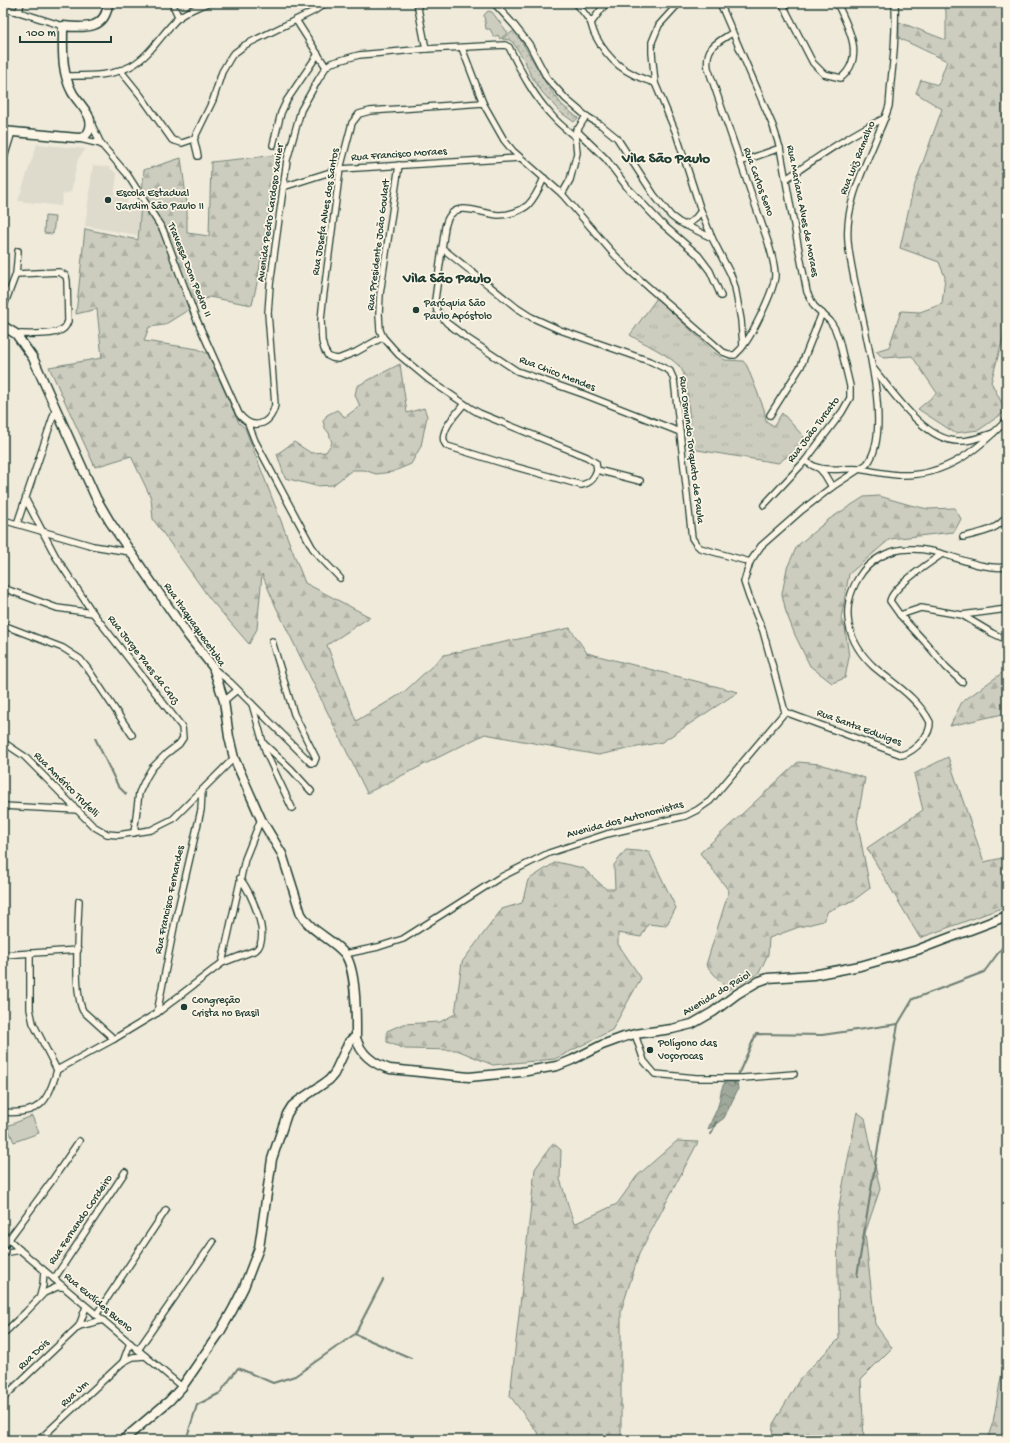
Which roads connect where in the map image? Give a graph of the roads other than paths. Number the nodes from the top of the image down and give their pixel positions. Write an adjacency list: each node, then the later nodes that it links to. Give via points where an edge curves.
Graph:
1 (21, 3): 16 (street)
2 (108, 3): 20 (street, via 103,19 93,26)
3 (172, 3): 17 (street)
4 (208, 3): 17 (street)
5 (326, 3): 18 (street)
6 (416, 3): 23 (street)
7 (494, 3): 30 (street, via 529,44 547,78)
8 (576, 3): 19 (street)
9 (606, 3): 19 (street)
10 (679, 3): 28 (street, via 660,25 652,42)
11 (720, 3): 21 (street, Rua Mariana Alves de Moraes)
12 (782, 3): 13 (street, via 813,63 824,74 841,78 852,64 854,45)
13 (836, 3)
14 (895, 3): 31 (street, Rua Luiz Ramalho, via 893,71)
15 (3, 9): 16 (street)
16 (18, 12): 20 (street)
17 (179, 18): 26 (street, via 138,61)
18 (296, 20): 24 (street); 37 (street, via 235,51 222,72)
19 (591, 23): 28 (street, via 600,44 617,65 639,78)
20 (63, 26): 27 (street, Travessa Dom Pedro II)
21 (732, 33): 40 (street, Rua Mariana Alves de Moraes, via 773,126); 44 (street, Rua Carlos Seno, via 712,46 707,61)
22 (462, 48): 23 (street); 29 (street); 35 (street, via 504,45 510,47 523,76 544,107 554,118)
23 (426, 49): 25 (street, via 359,55 340,59)
24 (318, 54): 25 (street); 39 (street, via 287,100)
25 (326, 67): 49 (street, Avenida Pedro Cardoso Xavier, via 301,110 287,160)
26 (120, 70): 27 (street, via 98,76); 37 (street, via 172,140 182,143)
27 (65, 76): 32 (street, Travessa Dom Pedro II)
28 (655, 83): 51 (street, via 676,133)
29 (483, 103): 42 (street, via 504,140); 46 (street, Rua Josefa Alves dos Santos, via 364,112 352,123)
30 (586, 116): 35 (street); 52 (street, via 617,138 665,209)
31 (885, 118): 48 (street, via 861,129); 64 (street, Rua Luiz Ramalho, via 852,199 848,224 852,272)
32 (90, 122): 36 (street, via 88,134); 38 (street, Travessa Dom Pedro II)
33 (3, 131): 34 (street)
34 (12, 132): 36 (street); 43 (street)
35 (575, 133): 50 (street, via 577,153 570,180); 57 (street, via 606,159 627,187 660,222 698,255 710,271)
36 (78, 138): 38 (street)
37 (194, 139): 41 (street)
38 (101, 144): 69 (street, Travessa Dom Pedro II, via 127,174 163,230 196,318 239,414)
39 (273, 145)
40 (780, 148): 44 (street); 48 (street, Rua Mariana Alves de Moraes)
41 (198, 156)
42 (520, 158): 45 (street, Rua Francisco Moraes); 47 (street)
43 (3, 161)
44 (740, 162): 63 (street, Rua Carlos Seno, via 768,242 775,277 766,303)
45 (399, 165): 46 (street, Rua Francisco Moraes); 62 (street, Rua Presidente João Goulart, via 380,294 380,330)
46 (340, 169): 49 (street, Rua Francisco Moraes); 62 (street, Rua Josefa Alves dos Santos, via 321,320 324,349 328,356 338,359)
47 (544, 178): 50 (street); 54 (street, Rua Chico Mendes, via 528,205 519,211 499,215 470,209 452,212 447,219)
48 (786, 179): 59 (street, Rua Mariana Alves de Moraes, via 808,292 814,306)
49 (283, 187): 69 (street, Avenida Pedro Cardoso Xavier, via 268,299 275,405 274,411 265,422)
50 (562, 194): 63 (street, via 630,271 723,352 735,355)
51 (701, 211): 52 (street, via 694,220); 53 (street)
52 (685, 225): 53 (street)
53 (712, 238): 63 (street, via 735,286)
54 (442, 248): 70 (street, Rua Osmundo Torquato de Paula, via 531,317 670,371 674,380); 70 (street, Rua Chico Mendes, via 435,300 437,311 447,323 517,371)
55 (18, 251): 56 (street)
56 (16, 274): 58 (street); 61 (street, via 59,272 66,276 68,321 64,329 56,332)
57 (721, 296)
58 (3, 308)
59 (822, 313): 67 (street, via 801,366); 73 (street, Rua João Turcato, via 830,321 839,340 850,386 850,398)
60 (3, 326): 61 (street, Rua Itaquaquecetuba)
61 (16, 334): 66 (street, Rua Itaquaquecetuba, via 32,358)
62 (383, 337): 65 (street, via 399,355)
63 (743, 347)
64 (873, 368): 72 (street, Rua Luiz Ramalho, via 917,421 938,436 963,441); 75 (street, Rua Luiz Ramalho, via 878,418 876,441 871,459)
65 (464, 404): 76 (street, via 479,413 587,456 596,463); 76 (street, via 448,424 443,439 447,446 581,485 591,481)
66 (56, 407): 79 (street); 86 (street, Rua Itaquaquecetuba, via 96,498)
67 (770, 415)
68 (1007, 421): 71 (street); 72 (street)
69 (248, 423): 90 (street, via 255,441 312,547)
70 (680, 432): 88 (street, Rua Osmundo Torquato de Paula, via 692,538 700,548)
71 (1007, 432)
72 (993, 433): 75 (street, via 964,456 934,471 899,475)
73 (805, 461): 74 (street); 80 (street, Rua João Turcato)
74 (819, 468): 75 (street); 78 (street)
75 (857, 469): 78 (street)
76 (597, 470): 77 (street)
77 (640, 481)
78 (832, 487): 88 (street, via 761,546)
79 (26, 500): 83 (street); 84 (street, Rua Jorge Paes da Cruz)
80 (764, 505)
81 (1007, 516): 85 (street, via 997,527)
82 (3, 520): 83 (street)
83 (17, 524): 84 (street)
84 (42, 531): 86 (street, via 93,546); 93 (street, Rua Jorge Paes da Cruz)
85 (963, 537)
86 (130, 552): 99 (street, Rua Itaquaquecetuba)
87 (942, 554): 89 (street, Rua Santa Edwiges, via 989,568); 94 (street, via 914,574 891,597 891,602); 104 (street, Rua Santa Edwiges, via 908,548 886,554 872,562 861,573 852,588 847,616 854,641 873,666 912,698 928,717 929,731 921,742 902,755)
88 (750, 562): 104 (street, via 744,582 763,631)
89 (1007, 567)
90 (340, 578)
91 (3, 588): 93 (street, via 57,608)
92 (1007, 609): 95 (street)
93 (93, 613): 115 (street, Rua Jorge Paes da Cruz, via 182,727 183,738 152,768 139,792)
94 (900, 615): 95 (street, via 921,608); 100 (street)
95 (962, 615): 97 (street)
96 (3, 625): 105 (street, via 63,648 80,659)
97 (1007, 640)
98 (272, 641): 103 (street, via 294,714 316,762 311,763)
99 (213, 667): 101 (street); 102 (street, Rua Itaquaquecetuba)
100 (962, 682)
101 (237, 690): 102 (street); 103 (street)
102 (224, 700): 108 (street, Rua Itaquaquecetuba)
103 (252, 704): 107 (street)
104 (785, 712): 121 (street, Avenida dos Autonomistas, via 710,802 697,810 685,816 592,838 549,852 499,878 403,939 378,948)
105 (132, 735)
106 (3, 742): 113 (street, Rua Américo Trufelli, via 24,756)
107 (263, 743): 110 (street); 112 (street)
108 (234, 758): 109 (street, Rua Américo Trufelli); 114 (street, Rua Itaquaquecetuba)
109 (202, 790): 115 (street, Rua Américo Trufelli, via 173,819 151,830); 124 (street, Rua Francisco Fernandes, via 201,810)
110 (311, 791)
111 (3, 806): 113 (street)
112 (292, 808)
113 (78, 810): 115 (street, Rua Américo Trufelli, via 93,826 107,834)
114 (261, 819): 116 (street, via 244,859); 121 (street, Rua Itaquaquecetuba, via 282,854 296,902 306,922)
115 (134, 833)
116 (240, 878): 123 (street); 123 (street, via 254,902 262,942 256,950)
117 (79, 901): 119 (street)
118 (1007, 916): 125 (street, Avenida do Paiol, via 917,950 860,966 813,975 768,978 737,994 692,1024 672,1030)
119 (78, 950): 120 (street); 127 (street, via 80,1006 83,1012)
120 (30, 953): 122 (street); 128 (street, via 30,1009 33,1023)
121 (345, 954): 126 (street, via 355,992)
122 (3, 955)
123 (222, 963): 124 (street)
124 (156, 1013): 127 (street)
125 (635, 1034): 126 (street, Avenida do Paiol, via 602,1045 558,1066 469,1077 380,1066 364,1055); 129 (street, via 644,1060 655,1074 696,1078)
126 (356, 1038): 153 (street, via 349,1042 329,1080 298,1101 287,1114 272,1159 260,1248 234,1309)
127 (114, 1039): 128 (street)
128 (57, 1070): 130 (street, via 50,1092 34,1110)
129 (794, 1074)
130 (3, 1112)
131 (79, 1141): 135 (street)
132 (125, 1172): 141 (street, Rua Fernando Cordeiro)
133 (166, 1210): 145 (street)
134 (3, 1234): 135 (street, Rua Euclídes Bueno)
135 (9, 1240): 137 (street); 138 (street, Rua Euclídes Bueno)
136 (212, 1242): 150 (street)
137 (3, 1247)
138 (20, 1250): 139 (street); 140 (street, Rua Euclídes Bueno)
139 (3, 1253)
140 (44, 1271): 141 (street, Rua Euclídes Bueno); 143 (street)
141 (54, 1279): 142 (street, Rua Euclídes Bueno)
142 (63, 1287): 143 (street); 144 (street, Rua Euclídes Bueno)
143 (40, 1296): 148 (street)
144 (86, 1307): 145 (street, Rua Euclídes Bueno); 147 (street, Rua Dois)
145 (96, 1315): 146 (street, Rua Euclídes Bueno)
146 (103, 1320): 147 (street, Rua Dois); 149 (street, Rua Euclídes Bueno)
147 (79, 1326): 154 (street, Rua Dois)
148 (3, 1334)
149 (130, 1343): 150 (street, Rua Euclídes Bueno); 152 (street, Rua Um)
150 (138, 1350): 151 (street, Rua Euclídes Bueno)
151 (145, 1356): 152 (street, Rua Um, via 133,1357); 153 (street, Rua Euclídes Bueno)
152 (123, 1362): 155 (street, Rua Um)
153 (182, 1387): 156 (street)
154 (3, 1398)
155 (40, 1440)
156 (123, 1440)

